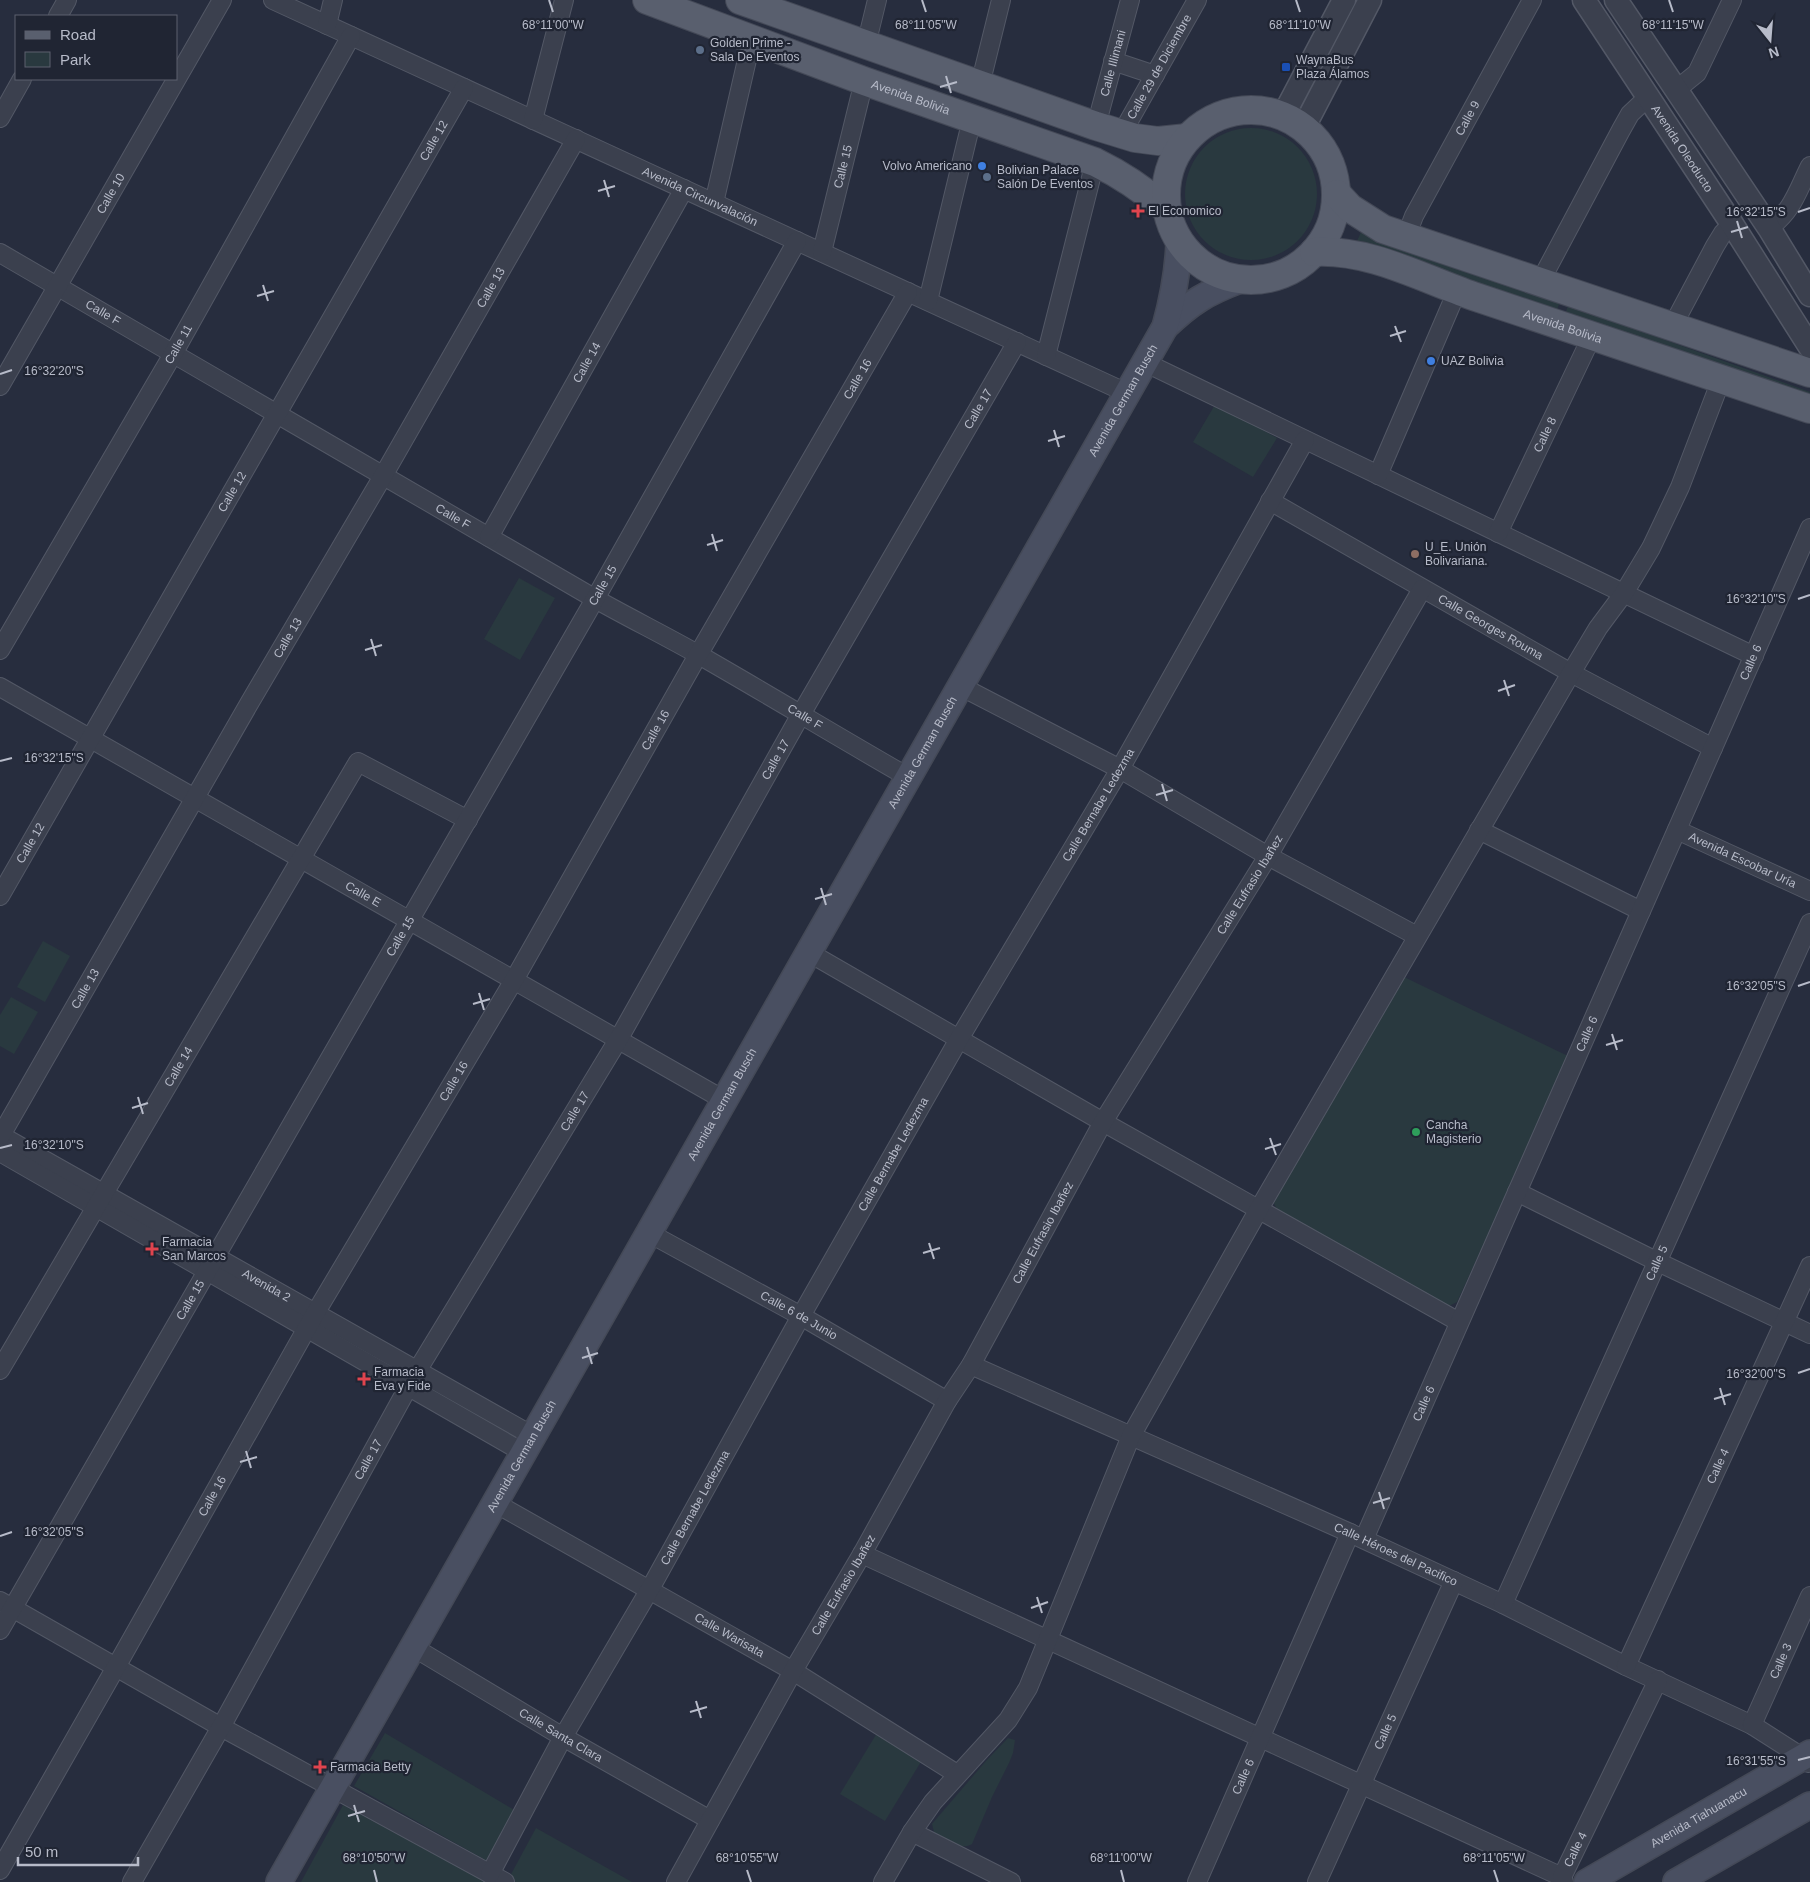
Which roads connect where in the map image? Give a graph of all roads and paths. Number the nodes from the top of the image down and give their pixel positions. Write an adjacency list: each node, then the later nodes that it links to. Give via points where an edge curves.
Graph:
1 (68, 0): 18 (street)
2 (222, 0): 25 (street, Calle 10)
3 (273, 0): 19 (street, Avenida Circunvalación)
4 (333, 0): 19 (street)
5 (564, 0): 35 (street)
6 (647, 0): 21 (main road, Avenida Bolivia)
7 (740, 0): 22 (main road)
8 (877, 0): 22 (street)
9 (1001, 0): 29 (street)
10 (1130, 0): 23 (street, Calle Illimani)
11 (1197, 0): 24 (street, Calle 29 de Diciembre)
12 (1344, 0): 36 (street)
13 (1370, 0): 36 (street)
14 (1532, 0): 49 (street, Calle 9, via 1414,216)
15 (1584, 0): 32 (street, Avenida Oleoducto)
16 (1616, 0): 31 (street)
17 (1732, 0): 31 (street, via 1697,73)
18 (59, 15)
19 (326, 24): 20 (street, Avenida Circunvalación)
20 (351, 36): 30 (street, Avenida Circunvalación); 67 (street, Calle 11)
21 (752, 38): 28 (main road, Avenida Bolivia); 45 (street)
22 (866, 45): 29 (main road)
23 (1113, 61): 24 (street); 37 (street, Calle Illimani)
24 (1155, 75): 38 (street, Calle 29 de Diciembre)
25 (178, 76)
26 (21, 80): 33 (street)
27 (176, 80): 57 (street, Calle 10)
28 (864, 81): 34 (main road, Avenida Bolivia); 52 (street, Calle 15)
29 (980, 85): 37 (main road)
30 (464, 88): 35 (street, Avenida Circunvalación); 75 (street, Calle 12)
31 (1676, 90): 48 (street)
32 (1648, 97): 47 (street, Avenida Oleoducto); 56 (street, via 1630,114 1620,130)
33 (0, 118)
34 (972, 119): 41 (main road, Avenida Bolivia); 61 (street)
35 (533, 120): 40 (street, Avenida Circunvalación)
36 (1294, 121): 39 (main road, via 1266,111 1232,112 1200,126); 44 (main road, via 1313,136 1328,157)
37 (1096, 126): 38 (main road)
38 (1122, 133): 39 (main road, via 1158,141)
39 (1187, 138): 46 (main road, via 1169,171)
40 (576, 139): 43 (street, Avenida Circunvalación); 78 (street, Calle 13)
41 (1095, 162): 46 (main road, Avenida Bolivia, via 1117,172); 68 (street)
42 (1810, 166): 48 (street, via 1791,206)
43 (684, 189): 45 (street, Avenida Circunvalación); 82 (street, Calle 14)
44 (1337, 194): 49 (main road, via 1366,220); 53 (main road, via 1331,225)
45 (714, 203): 50 (street, Avenida Circunvalación)
46 (1166, 209): 51 (main road)
47 (1732, 224): 63 (street, via 1715,246); 66 (street, Avenida Oleoducto)
48 (1769, 228): 60 (street)
49 (1406, 237): 56 (main road)
50 (797, 241): 52 (street, Avenida Circunvalación); 85 (street, Calle 15)
51 (1179, 242): 55 (main road, via 1208,269); 62 (main road, Avenida German Busch, via 1178,271)
52 (822, 252): 59 (street, Avenida Circunvalación)
53 (1314, 252): 55 (main road, via 1284,274); 58 (main road, Avenida Bolivia, via 1334,251 1369,257)
54 (0, 253): 57 (street, Calle F)
55 (1240, 280): 62 (main road, Avenida German Busch, via 1212,290 1186,306)
56 (1540, 282): 63 (main road)
57 (57, 286): 67 (street, Calle F); 72 (street, Calle 10)
58 (1457, 291): 64 (main road, Avenida Bolivia); 77 (street)
59 (908, 292): 61 (street, Avenida Circunvalación); 87 (street, Calle 16)
60 (1810, 295)
61 (928, 301): 65 (street, Avenida Circunvalación)
62 (1164, 327): 69 (main road, Avenida German Busch)
63 (1672, 327): 70 (main road)
64 (1592, 336): 71 (main road, Avenida Bolivia); 81 (street, Calle 8)
65 (1017, 342): 68 (street, Avenida Circunvalación); 92 (street, Calle 17)
66 (1810, 347)
67 (173, 354): 75 (street, Calle F); 86 (street, Calle 11)
68 (1046, 356): 73 (street, Avenida Circunvalación)
69 (1144, 362): 73 (main road, Avenida German Busch); 76 (street)
70 (1810, 373)
71 (1721, 380): 74 (main road, Avenida Bolivia); 84 (street, via 1680,487 1651,548)
72 (0, 386)
73 (1127, 392): 90 (main road, Avenida German Busch)
74 (1810, 409)
75 (278, 413): 78 (street, Calle F); 93 (street, Calle 12)
76 (1305, 440): 77 (street); 79 (street, Calle Bernabe Ledezma)
77 (1378, 475): 81 (street)
78 (383, 476): 82 (street, Calle F); 97 (street, Calle 13)
79 (1270, 501): 83 (street, Calle Georges Rouma); 95 (street, Calle Bernabe Ledezma)
80 (1810, 528): 88 (street, Calle 6)
81 (1498, 533): 84 (street)
82 (489, 536): 85 (street, Calle F)
83 (1422, 589): 89 (street, Calle Georges Rouma); 101 (street, Calle Eufrasio Ibañez)
84 (1624, 593): 88 (street); 89 (street)
85 (595, 599): 87 (street, Calle F); 98 (street, Calle 15)
86 (0, 650)
87 (698, 654): 92 (street, Calle F); 110 (street, Calle 16)
88 (1754, 656): 94 (street, Calle 6)
89 (1571, 673): 94 (street, Calle Georges Rouma); 99 (street)
90 (960, 686): 95 (street); 96 (main road, Avenida German Busch)
91 (0, 687): 93 (street, Calle E)
92 (800, 716): 96 (street, Calle F); 111 (street, Calle 17)
93 (91, 739): 97 (street, Calle E); 104 (street, Calle 12)
94 (1713, 748): 100 (street, Calle 6)
95 (1120, 769): 101 (street); 112 (street, Calle Bernabe Ledezma)
96 (908, 777): 109 (main road, Avenida German Busch)
97 (195, 798): 102 (street, Calle E); 115 (street, Calle 13)
98 (468, 820): 102 (street, Calle 14, via 358,762); 106 (street, Calle 15)
99 (1479, 830): 105 (street); 108 (street)
100 (1677, 830): 103 (street, Avenida Escobar Uría); 105 (street, Calle 6)
101 (1268, 856): 108 (street); 114 (street, Calle Eufrasio Ibañez)
102 (301, 859): 106 (street, Calle E); 117 (street, Calle 14)
103 (1810, 891)
104 (0, 896)
105 (1641, 911): 116 (street, Calle 6)
106 (410, 921): 110 (street, Calle E); 121 (street, Calle 15)
107 (1810, 923): 120 (street, Calle 5)
108 (1417, 936): 118 (street)
109 (808, 952): 112 (street); 113 (main road, Avenida German Busch)
110 (514, 980): 111 (street, Calle E); 123 (street, Calle 16)
111 (618, 1040): 113 (street, Calle E); 131 (street, Calle 17)
112 (960, 1040): 114 (street); 124 (street, Calle Bernabe Ledezma)
113 (724, 1100): 119 (main road, Avenida German Busch)
114 (1103, 1122): 118 (street); 129 (street, Calle Eufrasio Ibañez)
115 (0, 1140): 117 (street, Avenida 2)
116 (1517, 1192): 120 (street); 126 (street, Calle 6)
117 (100, 1201): 121 (street, Avenida 2); 130 (street, Calle 14)
118 (1259, 1209): 126 (street); 134 (street)
119 (649, 1233): 124 (street, Calle 6 de Junio); 135 (main road, Avenida German Busch)
120 (1658, 1262): 125 (street); 142 (street, Calle 5)
121 (212, 1264): 123 (street, Avenida 2); 127 (street, Avenida 2); 143 (street, Calle 15)
122 (1810, 1266): 125 (street, Calle 4)
123 (316, 1312): 127 (street, Calle 16); 131 (street, Avenida 2)
124 (801, 1316): 133 (street, Calle 6 de Junio); 140 (street, Calle Bernabe Ledezma)
125 (1785, 1321): 128 (street); 148 (street, Calle 4)
126 (1459, 1322): 137 (street, Calle 6)
127 (307, 1328): 132 (street, Avenida 2); 147 (street, Calle 16)
128 (1810, 1334)
129 (971, 1365): 133 (street, Calle Eufrasio Ibañez); 134 (street, Calle Héroes del Pacifico)
130 (0, 1370)
131 (417, 1371): 132 (street, Calle 17); 135 (street, Avenida 2)
132 (408, 1386): 135 (street, Avenida 2); 152 (street, Calle 17)
133 (947, 1401): 138 (street, Calle Eufrasio Ibañez)
134 (1131, 1436): 137 (street, Calle Héroes del Pacifico); 145 (street)
135 (528, 1444): 136 (main road, Avenida German Busch)
136 (495, 1502): 140 (street, Calle Warisata); 146 (main road, Avenida German Busch)
137 (1357, 1536): 139 (street, Calle Héroes del Pacifico); 154 (street, Calle 6)
138 (862, 1554): 145 (street); 149 (street, Calle Eufrasio Ibañez)
139 (1454, 1581): 142 (street, Calle Héroes del Pacifico); 157 (street, Calle 5)
140 (650, 1589): 149 (street, Calle Warisata); 153 (street, Calle Bernabe Ledezma)
141 (1810, 1596): 151 (street, Calle 3)
142 (1503, 1604): 148 (street, Calle Héroes del Pacifico)
143 (6, 1605): 144 (street, Calle 15); 147 (street)
144 (0, 1630)
145 (1048, 1640): 154 (street); 156 (street, via 1028,1688 1008,1720)
146 (413, 1647): 153 (street, Calle Santa Clara); 158 (main road, Avenida German Busch)
147 (116, 1666): 152 (street); 162 (street, Calle 16)
148 (1626, 1666): 150 (street, Calle Héroes del Pacifico)
149 (793, 1671): 156 (street, Calle Warisata); 160 (street, Calle Eufrasio Ibañez)
150 (1658, 1680): 151 (street, Calle Héroes del Pacifico); 164 (street, Calle 4)
151 (1752, 1725): 155 (street, Calle Héroes del Pacifico)
152 (221, 1727): 158 (street); 165 (street, Calle 17)
153 (563, 1736): 160 (street, Calle Santa Clara); 163 (street, Calle Bernabe Ledezma)
154 (1260, 1738): 157 (street); 170 (street, Calle 6)
155 (1807, 1758): 172 (main road, Avenida Tiahuanacu)
156 (958, 1774): 161 (street)
157 (1361, 1784): 164 (street); 171 (street, Calle 5)
158 (333, 1787): 163 (street); 166 (main road, Avenida German Busch)
159 (1810, 1805): 173 (main road)
160 (710, 1820): 167 (street, Calle Eufrasio Ibañez)
161 (912, 1832): 168 (street); 169 (street)
162 (0, 1870)
163 (497, 1878)
164 (1563, 1880)
165 (132, 1882)
166 (279, 1882)
167 (676, 1882)
168 (883, 1882)
169 (1011, 1882)
170 (1197, 1882)
171 (1317, 1882)
172 (1587, 1882)
173 (1676, 1882)

